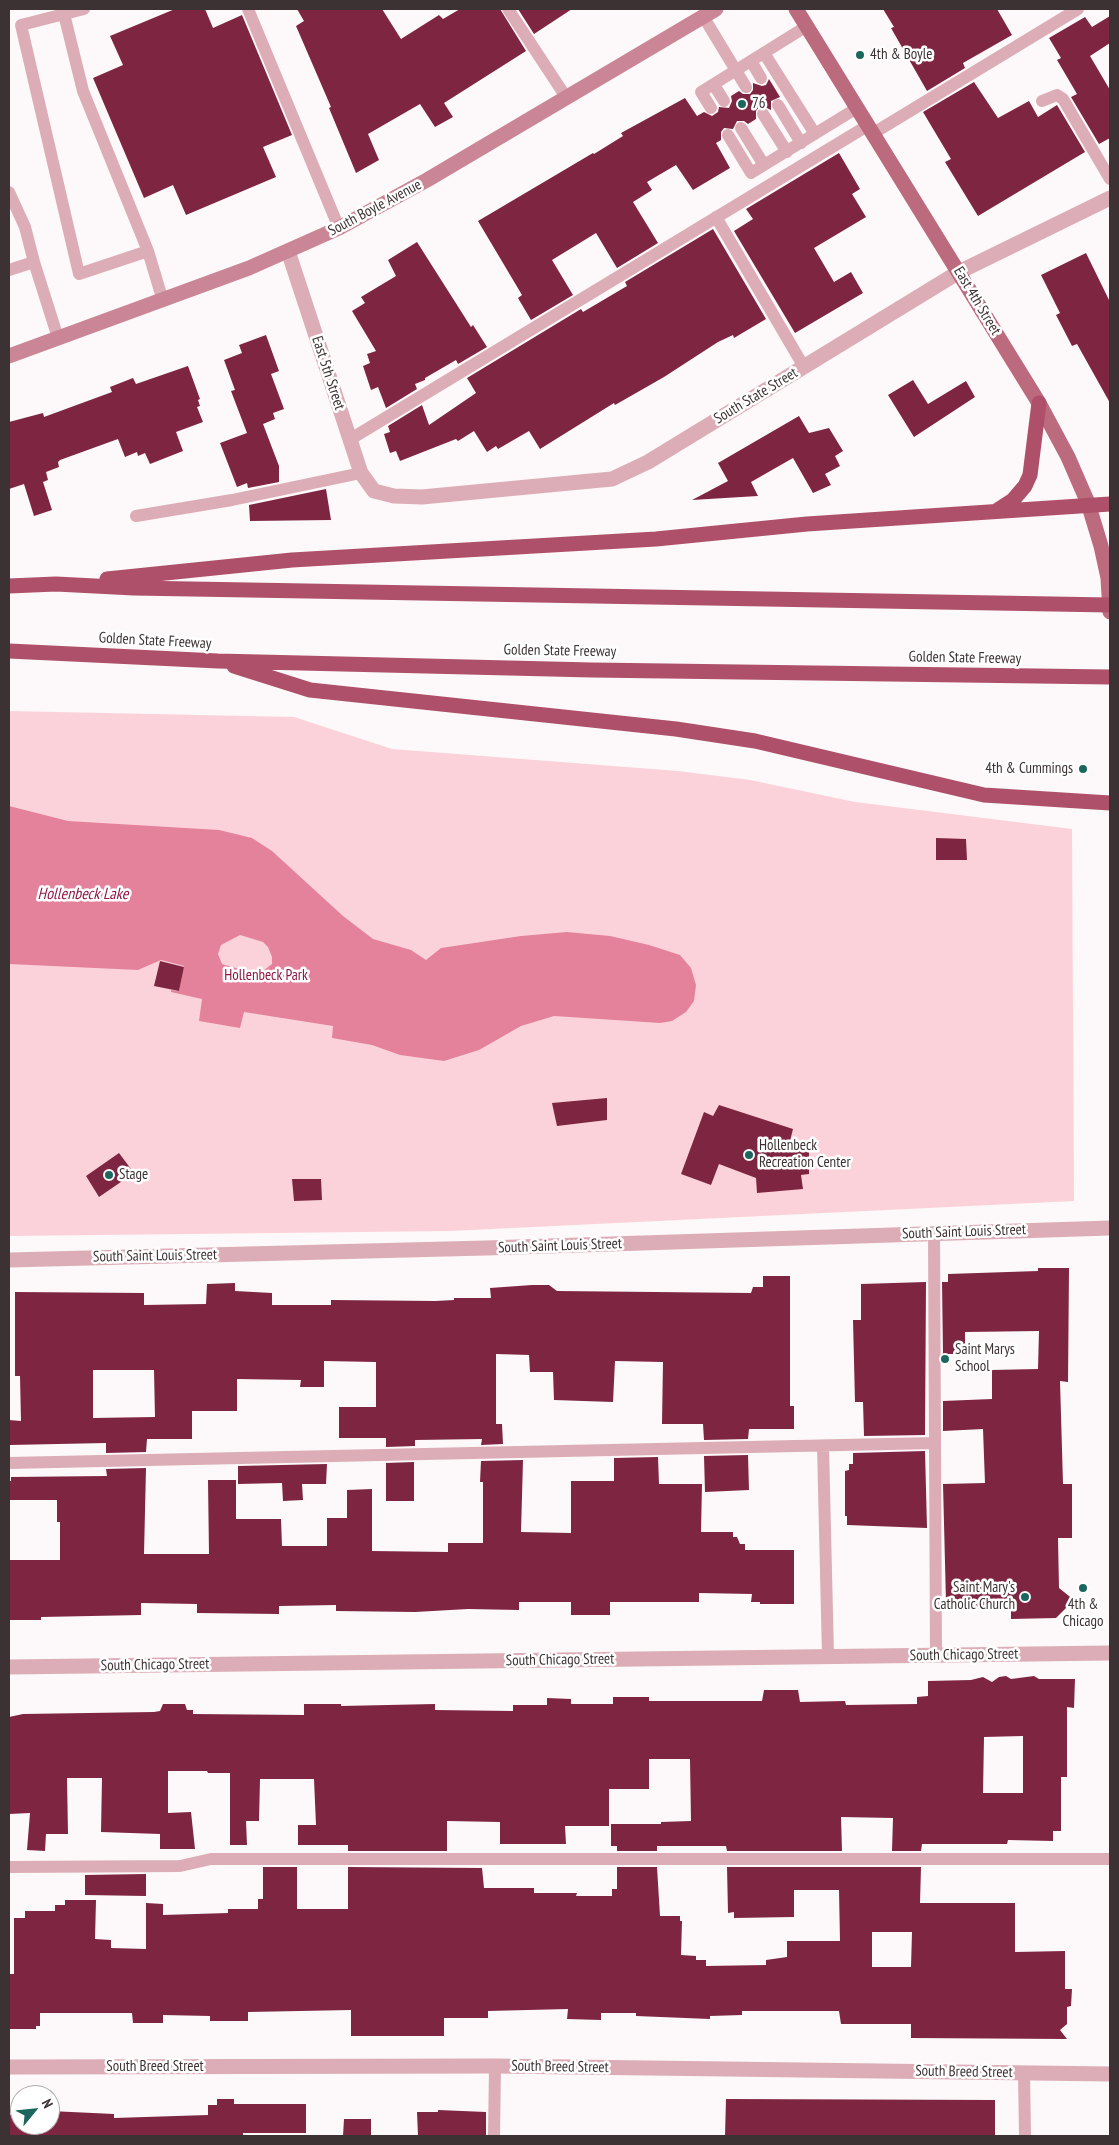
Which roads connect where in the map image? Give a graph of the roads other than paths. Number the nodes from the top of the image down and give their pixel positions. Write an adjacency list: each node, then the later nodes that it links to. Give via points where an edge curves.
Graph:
1 (84, 9): 7 (lane)
2 (248, 9): 33 (lane)
3 (508, 9): 15 (lane)
4 (796, 9): 8 (main road, East 4th Street)
5 (1078, 9): 23 (lane)
6 (710, 13): 11 (lane); 15 (main road, South Boyle Avenue)
7 (64, 14): 34 (lane, via 84,91); 34 (lane, via 21,25 79,274)
8 (807, 26): 9 (lane); 20 (main road, East 4th Street)
9 (764, 53): 10 (lane); 24 (lane)
10 (751, 61): 11 (lane); 12 (lane)
11 (735, 71): 13 (lane); 14 (lane)
12 (761, 78)
13 (714, 85): 16 (lane); 19 (lane, via 701,92)
14 (746, 87)
15 (566, 97): 33 (main road, South Boyle Avenue)
16 (724, 100)
17 (1042, 100): 29 (lane, via 1057,95 1062,99)
18 (778, 105): 26 (lane)
19 (711, 108)
20 (857, 108): 23 (main road, East 4th Street); 24 (lane)
21 (763, 114): 27 (lane)
22 (741, 128): 28 (lane)
23 (870, 130): 32 (lane); 38 (main road, East 4th Street)
24 (815, 134): 26 (lane)
25 (728, 135): 28 (lane, via 751,174)
26 (801, 143): 27 (lane)
27 (787, 152): 28 (lane)
28 (764, 165)
29 (1110, 179)
30 (9, 192): 36 (lane, via 25,227)
31 (1110, 198): 38 (street, South State Street)
32 (716, 217): 42 (lane); 44 (lane)
33 (339, 228): 35 (main road, South Boyle Avenue)
34 (148, 251): 39 (lane)
35 (288, 251): 39 (main road, South Boyle Avenue); 44 (street, East 5th Street)
36 (34, 262): 37 (lane); 40 (lane)
37 (9, 270)
38 (959, 272): 42 (street, South State Street); 43 (main road, East 4th Street)
39 (163, 301): 40 (main road, South Boyle Avenue)
40 (58, 338): 41 (main road, South Boyle Avenue)
41 (9, 356)
42 (804, 366): 46 (street, South State Street, via 648,462 612,479 422,497)
43 (1039, 403): 47 (main road, East 4th Street); 49 (highway, via 1030,475 1013,500)
44 (349, 440): 45 (street, East 5th Street)
45 (361, 473): 46 (street, East 5th Street); 50 (lane)
46 (374, 491)
47 (1088, 503): 48 (highway); 49 (highway); 54 (main road, East 4th Street, via 1108,578)
48 (1110, 504)
49 (994, 513): 51 (highway, via 808,524 656,539 292,560)
50 (136, 516)
51 (56, 584): 52 (highway); 53 (highway)
52 (9, 586)
53 (1110, 605)
54 (1110, 612)
55 (9, 651): 56 (highway, Golden State Freeway)
56 (218, 661): 57 (highway, Golden State Freeway); 58 (highway, via 310,690 676,729 754,741 984,795)
57 (1110, 677)
58 (1110, 803)
59 (1110, 1228): 60 (street, South Saint Louis Street)
60 (934, 1233): 61 (street, South Saint Louis Street); 62 (lane)
61 (9, 1260)
62 (935, 1443): 63 (lane); 66 (lane)
63 (823, 1446): 64 (lane); 67 (lane)
64 (9, 1463)
65 (1110, 1652): 66 (street, South Chicago Street)
66 (936, 1655): 67 (street, South Chicago Street)
67 (828, 1656): 68 (street, South Chicago Street)
68 (9, 1667)
69 (1110, 1859): 70 (lane, via 211,1859 180,1866)
70 (9, 1867)
71 (495, 2066): 72 (street, South Breed Street); 73 (street, South Breed Street); 75 (lane)
72 (9, 2067)
73 (1024, 2073): 74 (street, South Breed Street); 76 (lane)
74 (1110, 2074)
75 (494, 2136)
76 (1025, 2136)

